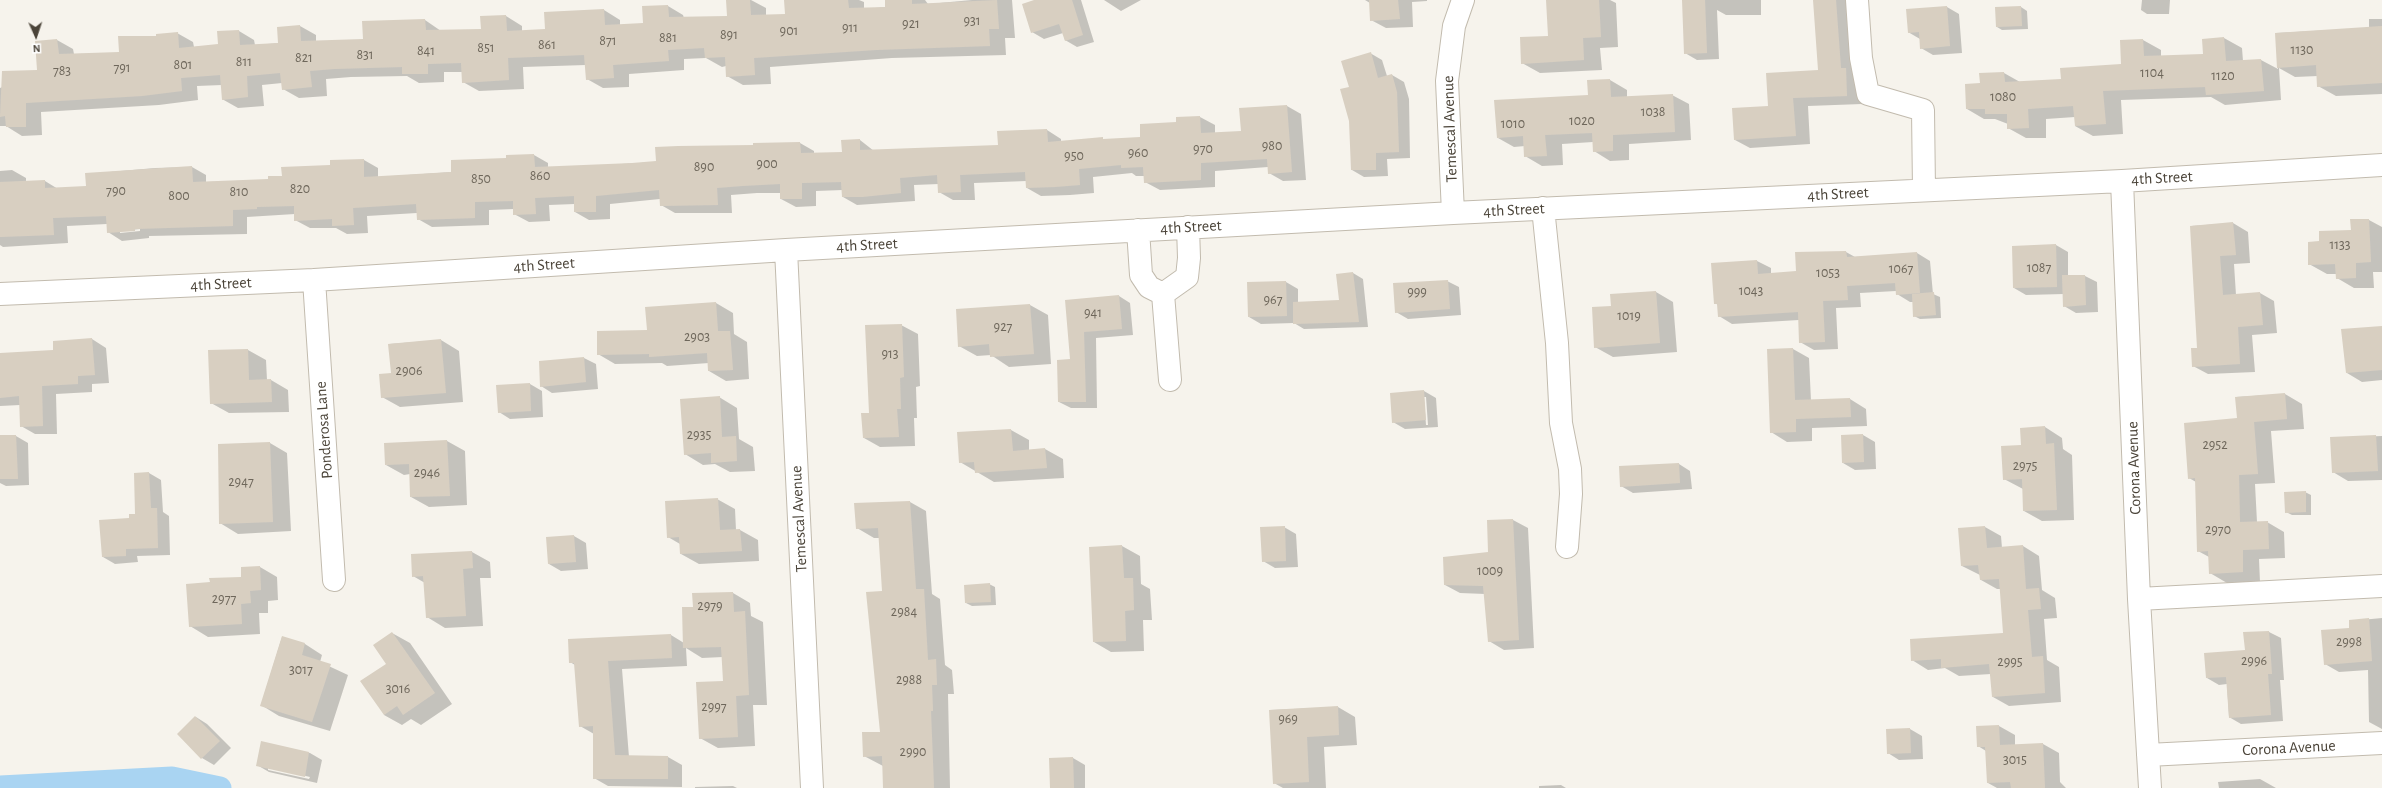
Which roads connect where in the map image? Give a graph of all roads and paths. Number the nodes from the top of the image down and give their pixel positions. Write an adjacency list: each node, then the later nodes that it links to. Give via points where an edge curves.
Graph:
1 (1463, 0): 7 (street, Temescal Avenue, via 1454,26 1446,81)
2 (1857, 0): 5 (street, via 1861,58 1868,94 1923,110)
3 (2382, 165): 4 (street, 4th Street)
4 (2122, 181): 5 (street, 4th Street); 18 (street, Corona Avenue)
5 (1924, 190): 6 (street, 4th Street)
6 (1543, 208): 7 (street, 4th Street); 15 (street, via 1557,343 1561,423 1570,469)
7 (1453, 212): 8 (street, 4th Street)
8 (1188, 227): 9 (street, 4th Street); 13 (street, via 1190,258 1187,277)
9 (1138, 230): 10 (street, 4th Street); 13 (street, via 1141,275 1149,288)
10 (786, 250): 11 (street, 4th Street); 21 (street, Temescal Avenue)
11 (314, 280): 12 (street, 4th Street); 16 (street, Ponderosa Lane)
12 (0, 294)
13 (1163, 294): 14 (street)
14 (1170, 380)
15 (1567, 547)
16 (334, 580)
17 (2382, 586): 18 (street)
18 (2139, 599): 20 (street, Corona Avenue)
19 (2382, 743): 20 (street, Corona Avenue)
20 (2148, 755): 22 (street, Corona Avenue)
21 (812, 788)
22 (2150, 788)

